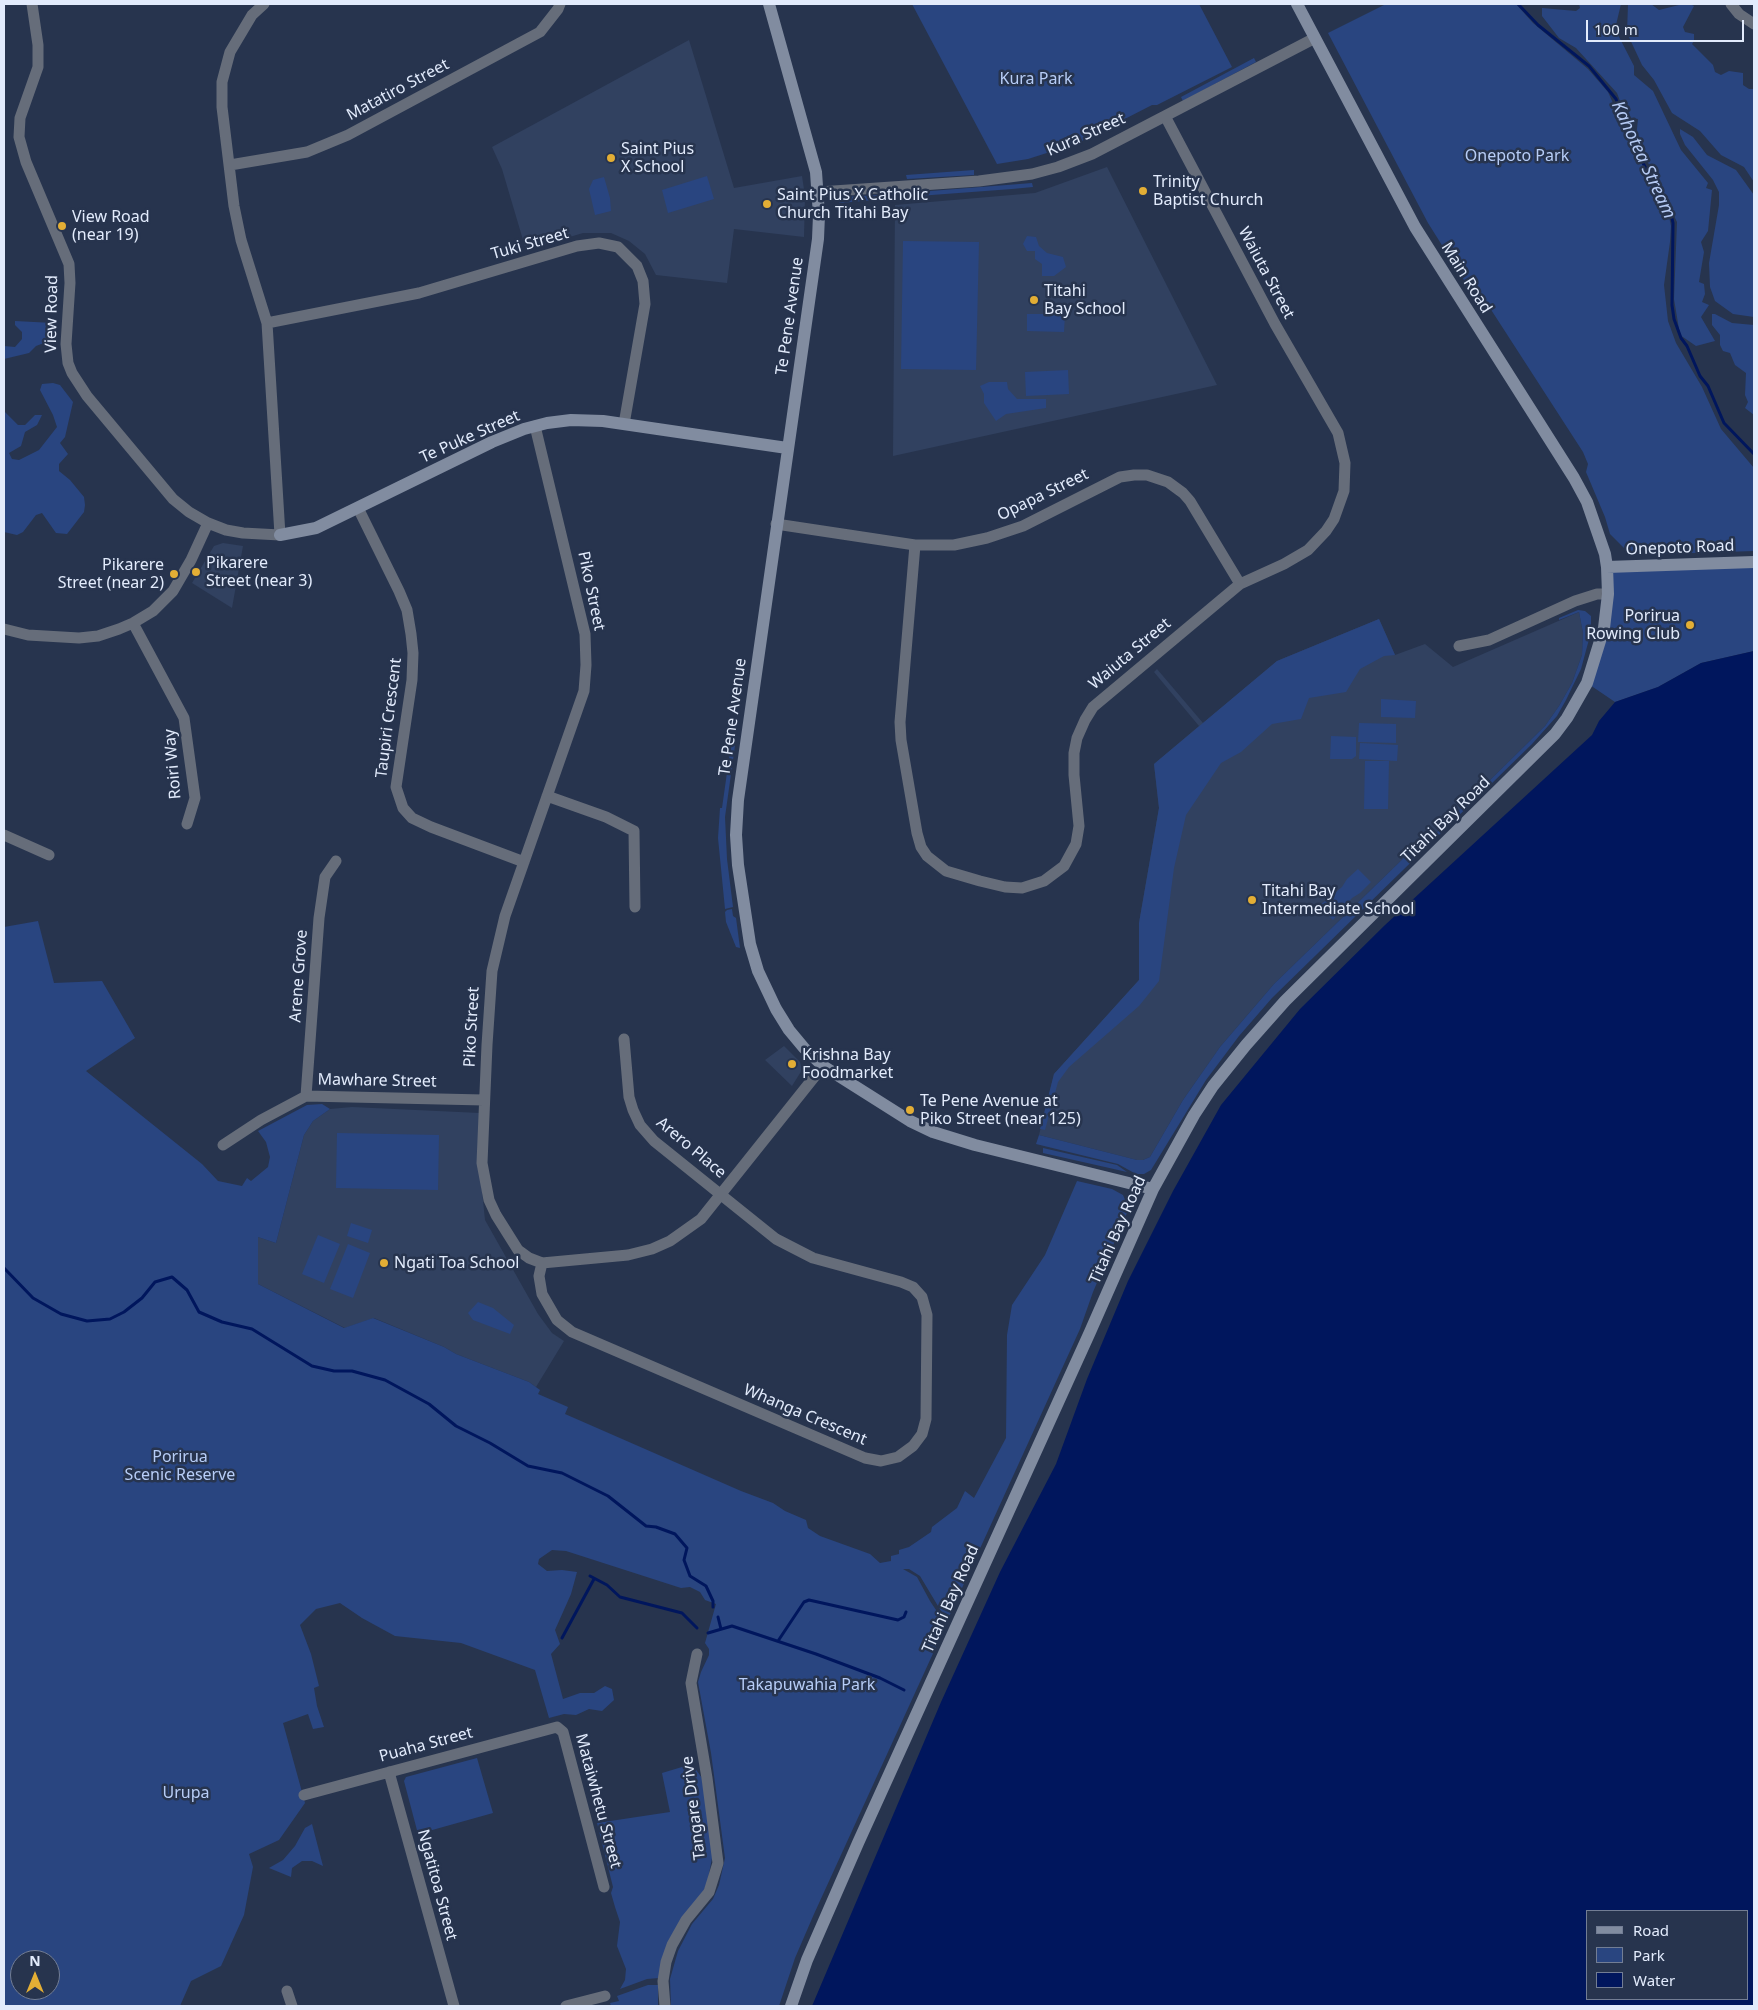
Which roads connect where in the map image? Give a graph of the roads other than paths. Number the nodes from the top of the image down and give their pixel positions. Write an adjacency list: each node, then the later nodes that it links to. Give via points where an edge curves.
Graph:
1 (32, 4): 17 (street, View Road, via 38,67 20,118 19,137 69,264 68,363 78,383 160,486 189,512)
2 (264, 4): 10 (street, via 242,29 230,52 222,82)
3 (560, 4): 10 (street, Matatiro Street, via 540,32 348,135 308,152)
4 (769, 4): 11 (main road, Te Pene Avenue, via 816,172)
5 (1297, 4): 8 (main road, Main Road)
6 (1731, 4): 7 (street)
7 (1754, 24)
8 (1315, 38): 9 (street, Kura Street); 22 (main road, Main Road, via 1415,227 1574,478 1587,502)
9 (1165, 116): 11 (street, Kura Street, via 1082,158 1032,174 979,181); 23 (street, Waiuta Street, via 1275,324 1338,433 1345,463 1346,477 1340,504 1322,537 1296,558)
10 (230, 165): 12 (street, via 241,240)
11 (818, 192): 15 (main road, Te Pene Avenue, via 818,239)
12 (267, 323): 13 (street, Tuki Street, via 419,293 577,246 600,243 618,247 637,266 643,282 645,304); 19 (street)
13 (624, 424): 14 (main road, Te Puke Street, via 571,420); 15 (main road, Te Puke Street)
14 (535, 426): 16 (main road, Te Puke Street, via 492,442); 28 (street, Piko Street, via 585,634 584,691)
15 (788, 448): 18 (main road, Te Pene Avenue)
16 (358, 508): 19 (main road, Te Puke Street, via 316,528); 33 (street, Taupiri Crescent, via 407,610 411,634 412,680 396,787 403,808 412,818)
17 (208, 523): 19 (street, Te Puke Street, via 243,533); 25 (street, via 173,590 152,611)
18 (776, 524): 20 (street, Opapa Street); 36 (main road, Te Pene Avenue, via 738,800 738,865 750,944 768,994 789,1030)
19 (280, 535)
20 (915, 545): 23 (street, Opapa Street, via 971,542 1004,533 1107,482 1120,477 1147,475 1168,482 1190,501); 23 (street, Waiuta Street, via 900,722 917,833 927,856 946,871 1005,887 1022,888 1044,881 1064,866 1076,844 1079,826 1074,753 1077,738 1094,707)
21 (1754, 562): 22 (main road, Onepoto Road)
22 (1607, 567): 24 (main road, Titahi Bay Road)
23 (1240, 584)
24 (1608, 594): 27 (street, via 1575,601 1489,640); 40 (main road, Titahi Bay Road, via 1604,628 1587,683 1555,734 1285,1001 1246,1045 1194,1115)
25 (133, 623): 26 (street, via 98,636 79,638 28,635); 29 (street, Roiri Way, via 184,718 195,798)
26 (4, 629)
27 (1459, 646)
28 (547, 796): 33 (street, Piko Street); 34 (street, via 606,816 634,831)
29 (187, 824)
30 (4, 835): 31 (street)
31 (49, 855)
32 (336, 861): 37 (street, Arene Grove, via 325,877 320,910)
33 (524, 862): 38 (street, Piko Street, via 505,916 492,971)
34 (635, 908)
35 (624, 1039): 41 (street, Arero Place, via 629,1097 640,1125 654,1141)
36 (823, 1066): 40 (main road, Te Pene Avenue, via 933,1132); 41 (street)
37 (306, 1096): 38 (street, Mawhare Street); 39 (street, Mawhare Street)
38 (484, 1100): 42 (street, Piko Street, via 482,1163 490,1200 512,1243 529,1258)
39 (223, 1145)
40 (1153, 1188): 54 (main road, Titahi Bay Road, via 858,1843 807,1960)
41 (721, 1195): 42 (street, via 701,1219 670,1241 652,1249 612,1258); 42 (street, Whanga Crescent, via 776,1239 800,1252 901,1282 913,1287 922,1297 927,1315 926,1419 918,1439 905,1453 886,1460 865,1458 572,1332 557,1320 542,1294 539,1276)
42 (542, 1263)
43 (696, 1654): 53 (street, Tangare Drive, via 690,1683 718,1863 709,1892 686,1920 672,1945 663,1981)
44 (557, 1727): 45 (street, Puaha Street); 47 (street, Mataiwhetu Street, via 563,1732)
45 (389, 1772): 46 (street, Puaha Street); 51 (street, Ngatitoa Street)
46 (304, 1795)
47 (604, 1886)
48 (287, 1990): 50 (street)
49 (605, 1996): 52 (street)
50 (292, 2006)
51 (454, 2006)
52 (566, 2006)
53 (665, 2006)
54 (791, 2006)

